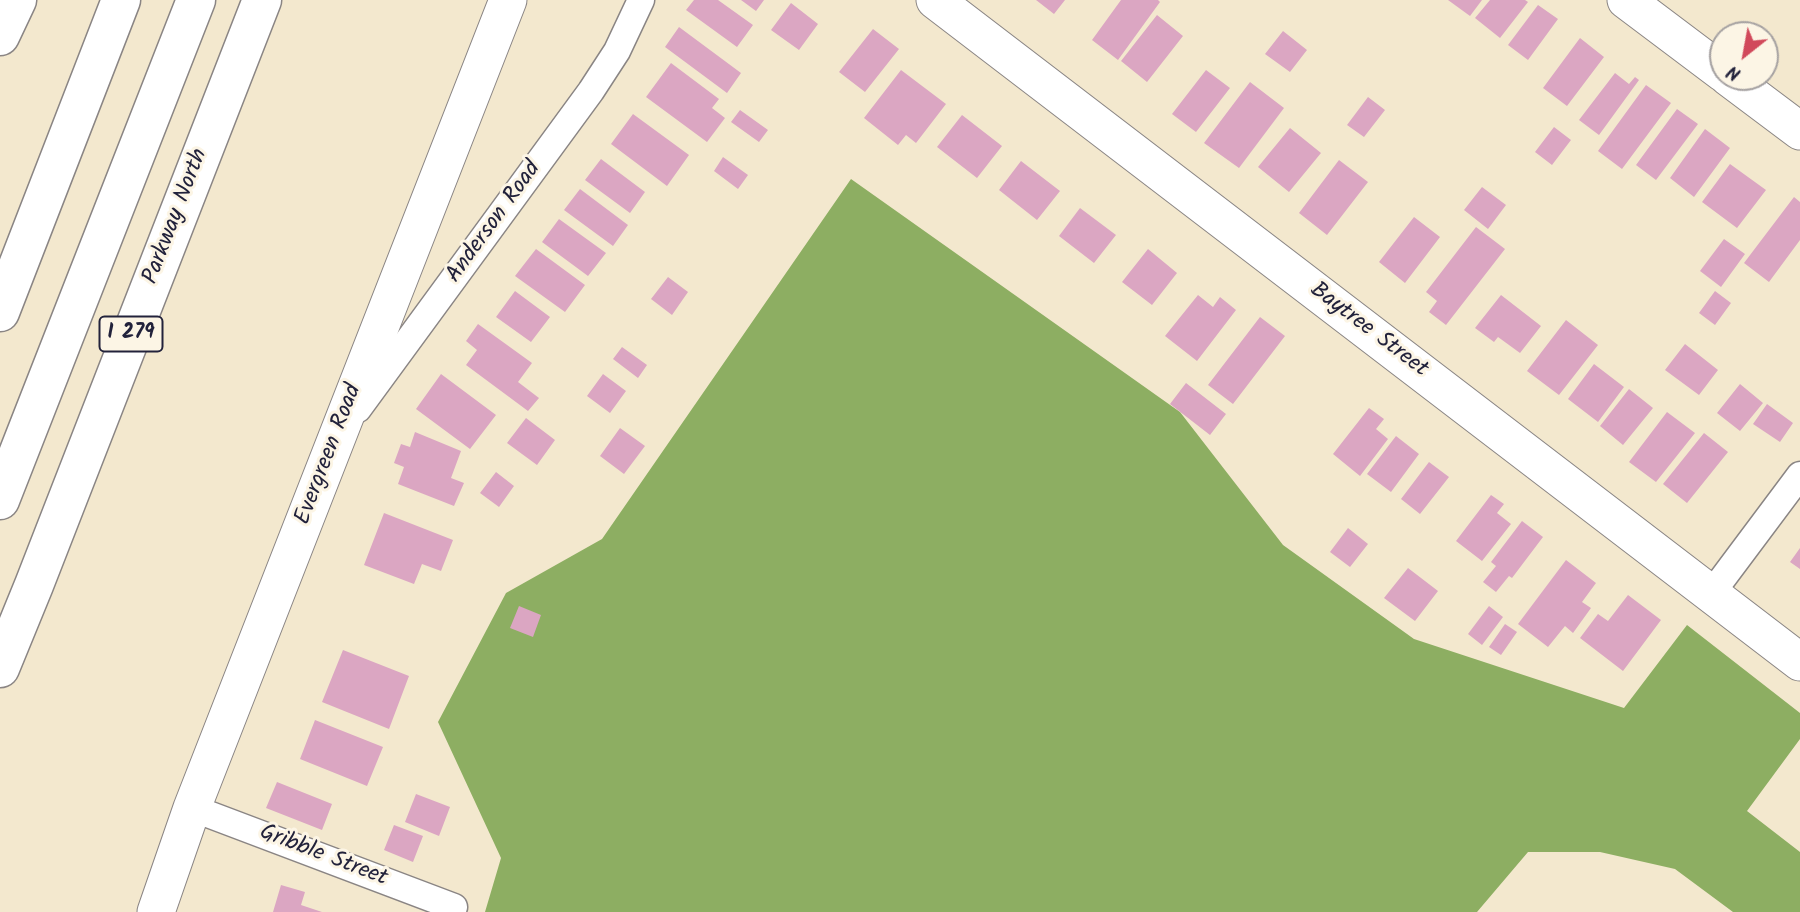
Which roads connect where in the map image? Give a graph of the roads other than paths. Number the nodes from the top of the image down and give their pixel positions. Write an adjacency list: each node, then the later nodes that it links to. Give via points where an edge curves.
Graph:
1 (17, 0): 9 (highway)
2 (121, 0): 13 (highway)
3 (196, 0): 16 (highway)
4 (262, 0): 19 (highway, Parkway North / I 279)
5 (508, 0): 14 (street, Evergreen Road)
6 (641, 0): 14 (street, Anderson Road, via 617,51 591,91)
7 (935, 0): 17 (street, Baytree Street)
8 (1626, 0): 10 (street)
9 (0, 36)
10 (1709, 62)
11 (1747, 91): 12 (street)
12 (1800, 131)
13 (0, 312)
14 (337, 438): 20 (street, Evergreen Road)
15 (1800, 475): 17 (street)
16 (0, 500)
17 (1711, 594): 18 (street, Baytree Street)
18 (1800, 662)
19 (0, 668)
20 (192, 808): 21 (street, Gribble Street); 22 (street, Evergreen Road)
21 (453, 909)
22 (156, 912)

